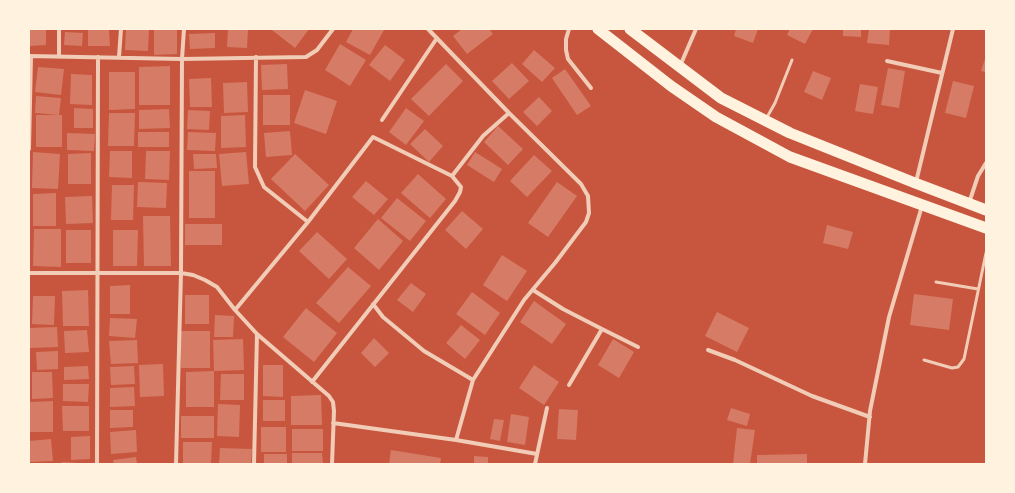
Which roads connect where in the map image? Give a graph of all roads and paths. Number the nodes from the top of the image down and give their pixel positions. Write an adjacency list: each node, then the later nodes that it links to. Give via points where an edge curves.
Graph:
1 (59, 29): 13 (street)
2 (121, 29): 15 (street)
3 (184, 29): 17 (street)
4 (333, 29): 16 (street, via 317,50 306,57)
5 (428, 29): 11 (street)
6 (569, 29): 22 (street, via 566,40 568,59)
7 (598, 29): 31 (highway, via 671,86 716,117 790,157)
8 (630, 29): 20 (highway)
9 (696, 29): 20 (street)
10 (953, 29): 21 (street)
11 (437, 38): 23 (street); 24 (street)
12 (30, 56): 13 (street); 26 (street)
13 (59, 57): 14 (street)
14 (98, 57): 15 (street); 37 (street)
15 (119, 57): 17 (street)
16 (256, 57): 17 (street); 33 (street, via 255,167 264,187)
17 (182, 59): 38 (street)
18 (792, 60): 25 (lane)
19 (887, 61): 21 (street)
20 (680, 66): 25 (highway, via 721,98)
21 (942, 73): 29 (street)
22 (590, 88)
23 (509, 113): 28 (street, via 483,136); 41 (street, via 581,184 588,196 589,212 586,222)
24 (382, 120)
25 (766, 120): 29 (highway, via 790,133)
26 (29, 149)
27 (986, 163): 30 (street, via 978,176)
28 (452, 176): 33 (street, via 373,137); 42 (street, via 461,187 455,201)
29 (916, 183): 30 (highway)
30 (969, 204): 32 (highway)
31 (923, 205): 34 (highway); 53 (street, via 889,317)
32 (986, 210)
33 (308, 222): 43 (street)
34 (986, 228)
35 (986, 253): 40 (lane)
36 (29, 273): 37 (street)
37 (97, 273): 38 (street); 57 (street)
38 (181, 273): 43 (street, via 193,275 217,287); 58 (street)
39 (936, 282): 40 (lane)
40 (978, 289): 48 (lane, via 964,359 958,367 952,368)
41 (533, 290): 44 (street); 49 (street)
42 (373, 304): 49 (street, via 383,317 424,351); 50 (street)
43 (235, 310): 45 (street)
44 (602, 329): 46 (street); 51 (street)
45 (257, 334): 50 (street); 59 (street)
46 (638, 347)
47 (708, 350): 53 (street, via 812,396)
48 (924, 360)
49 (473, 380): 55 (street)
50 (312, 382): 54 (street, via 333,402)
51 (569, 385)
52 (547, 408): 56 (street)
53 (870, 417): 62 (street)
54 (333, 423): 55 (street); 60 (street)
55 (456, 440): 56 (street)
56 (537, 454): 61 (street)
57 (97, 464)
58 (176, 464)
59 (254, 464)
60 (332, 464)
61 (535, 464)
62 (864, 464)

